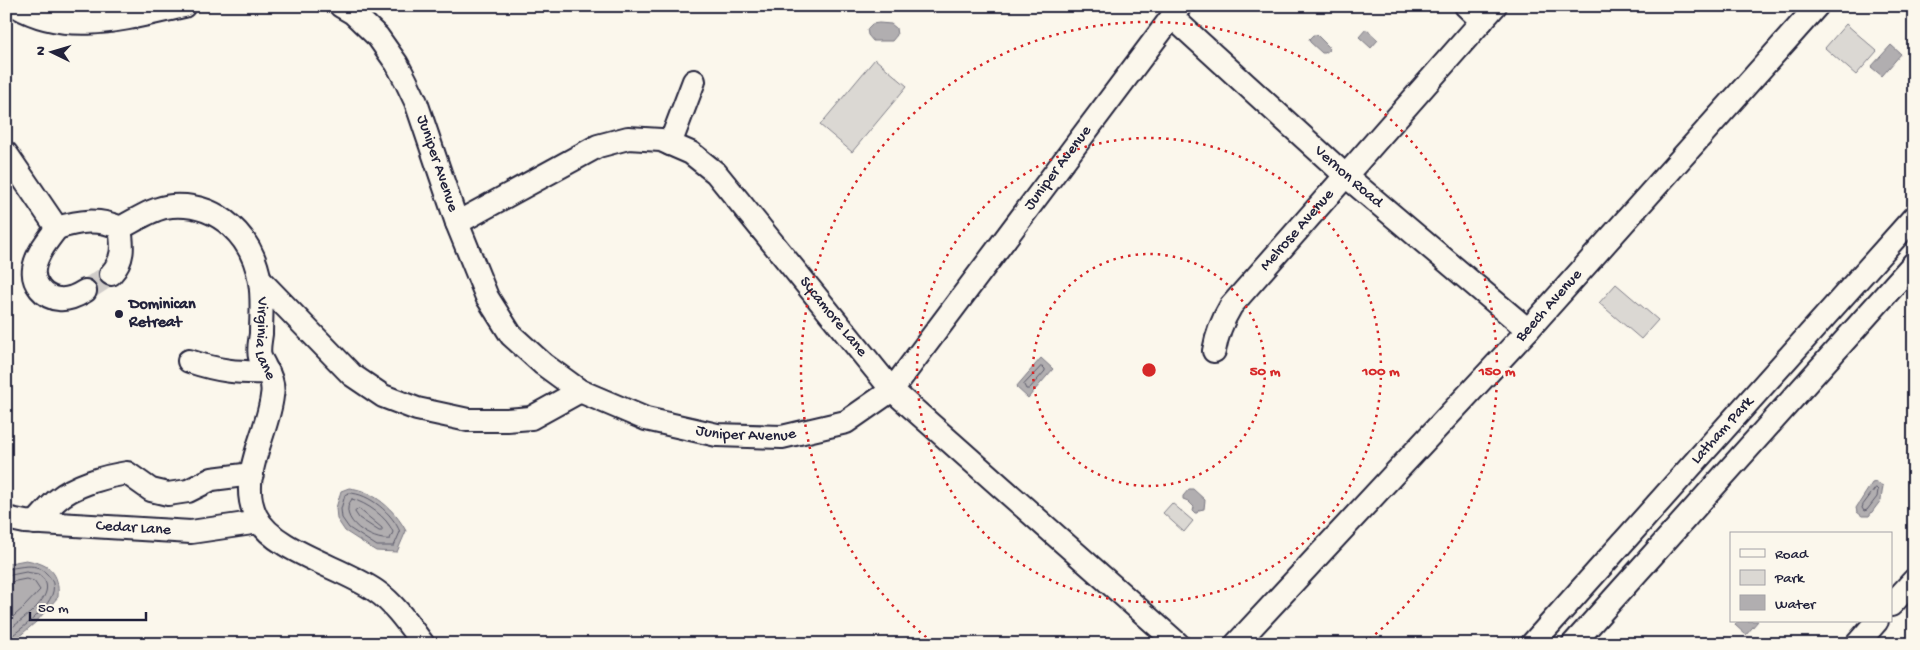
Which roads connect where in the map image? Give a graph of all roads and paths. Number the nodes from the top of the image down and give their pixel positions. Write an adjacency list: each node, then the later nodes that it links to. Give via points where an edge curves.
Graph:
1 (16, 6): 2 (street, via 56,21 90,24)
2 (184, 6)
3 (341, 6): 12 (street, Juniper Avenue, via 367,24 397,64 416,102)
4 (1817, 6): 21 (street, Beech Avenue)
5 (1481, 11): 10 (street, Melrose Avenue)
6 (1176, 12): 10 (street, Vernon Road); 25 (street, Juniper Avenue)
7 (694, 81): 8 (street)
8 (670, 144): 12 (street, Sycamore Lane, via 661,140 628,138 598,146); 25 (street, Sycamore Lane, via 691,153 716,172)
9 (6, 153): 13 (street)
10 (1346, 176): 21 (street, Vernon Road); 22 (street, Melrose Avenue, via 1231,306 1222,320)
11 (1914, 217): 19 (street, Latham Park)
12 (457, 223): 26 (street, Juniper Avenue, via 487,297 511,335)
13 (57, 228): 14 (street, via 80,221 109,223); 18 (street, via 36,262 34,271 38,287 58,299 78,296)
14 (120, 228): 16 (street, via 121,259); 17 (street, Virginia Lane, via 172,206 218,215 244,240)
15 (1914, 263): 20 (street, Latham Park)
16 (110, 274)
17 (260, 280): 24 (street, Virginia Lane, via 260,358); 26 (street, via 352,374 383,396 417,409 468,420 531,418)
18 (85, 291)
19 (1847, 293): 20 (street); 27 (street, Latham Park)
20 (1870, 312): 28 (street, Latham Park)
21 (1528, 330): 38 (street, Beech Avenue)
22 (1214, 351)
23 (189, 361): 24 (street, via 237,373)
24 (268, 372): 29 (street, Virginia Lane, via 273,393 270,413)
25 (892, 390): 26 (street, Juniper Avenue, via 846,422 782,437 717,435 646,419); 37 (street, Sycamore Lane)
26 (580, 391)
27 (1706, 450): 28 (street); 39 (street, Latham Park)
28 (1728, 470): 40 (street, Latham Park)
29 (252, 474): 31 (street, Virginia Lane, via 250,500); 32 (street, via 212,479 188,491 168,494 151,490 127,473 108,476 58,499)
30 (6, 518): 32 (street, Cedar Lane)
31 (259, 522): 32 (street, Cedar Lane, via 191,532); 36 (street, Virginia Lane, via 281,543 354,577 377,592 402,615)
32 (36, 523)
33 (1914, 580): 34 (street)
34 (1892, 604)
35 (1876, 622): 41 (street)
36 (423, 644)
37 (1178, 644)
38 (1236, 644)
39 (1532, 644)
40 (1573, 644)
41 (1857, 644)

